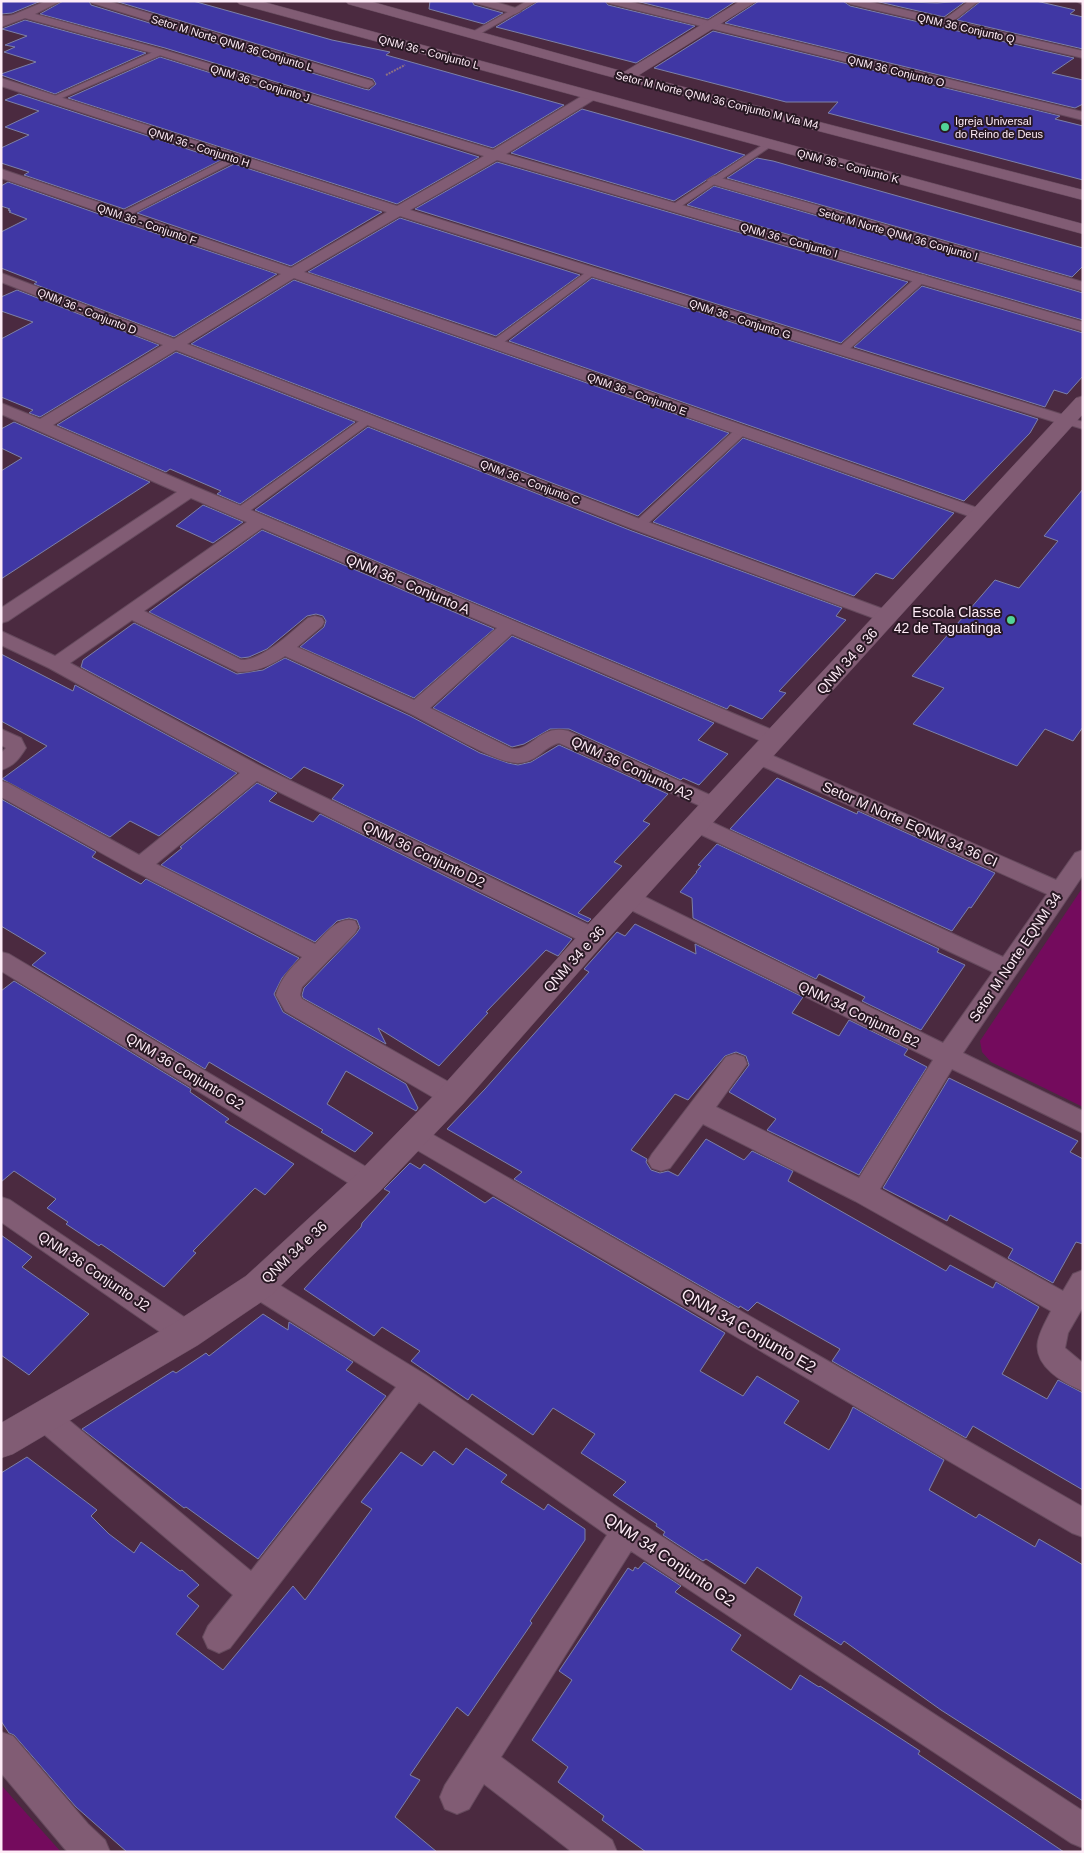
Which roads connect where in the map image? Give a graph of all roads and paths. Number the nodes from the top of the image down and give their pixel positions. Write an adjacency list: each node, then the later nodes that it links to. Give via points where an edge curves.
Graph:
1 (56, 1): 12 (street)
2 (96, 1): 24 (street, Setor M Norte QNM 36 Conjunto L)
3 (244, 1): 25 (main road, QNM 36 - Conjunto L)
4 (353, 1): 17 (main road, Setor M Norte QNM 36 Conjunto M Via M4)
5 (479, 1): 11 (street)
6 (533, 1): 11 (street)
7 (612, 1): 16 (street, QNM 36 Conjunto O)
8 (750, 1): 16 (main road)
9 (850, 1): 14 (street, QNM 36 Conjunto Q)
10 (975, 1): 14 (street)
11 (515, 11): 17 (street)
12 (20, 16): 13 (lane); 15 (street); 18 (street, QNM 36 - Conjunto J)
13 (1, 18)
14 (945, 23): 19 (street, QNM 36 Conjunto Q)
15 (1, 24)
16 (709, 25): 21 (main road); 29 (street, QNM 36 Conjunto O)
17 (473, 34): 20 (main road, Setor M Norte QNM 36 Conjunto M Via M4)
18 (160, 52): 27 (street); 31 (street, QNM 36 - Conjunto J)
19 (1083, 55)
20 (609, 72): 21 (main road, Setor M Norte QNM 36 Conjunto M Via M4); 25 (main road, via 583,77)
21 (626, 77): 23 (main road, Setor M Norte QNM 36 Conjunto M Via M4)
22 (1, 82): 27 (street, QNM 36 - Conjunto H)
23 (645, 82): 28 (main road, via 648,86 641,96); 35 (main road, Setor M Norte QNM 36 Conjunto M Via M4)
24 (368, 84)
25 (570, 91): 26 (main road, QNM 36 - Conjunto L)
26 (590, 96): 28 (main road, QNM 36 - Conjunto L); 31 (street)
27 (52, 99): 32 (street, QNM 36 - Conjunto H)
28 (614, 103): 30 (main road, QNM 36 - Conjunto K)
29 (1083, 116)
30 (767, 145): 34 (street); 40 (main road, QNM 36 - Conjunto K)
31 (495, 155): 37 (street, QNM 36 - Conjunto I); 38 (street)
32 (234, 158): 38 (street, QNM 36 - Conjunto H); 39 (street)
33 (1, 173): 39 (street, QNM 36 - Conjunto F)
34 (714, 180): 37 (street); 46 (street, Setor M Norte QNM 36 Conjunto I)
35 (1062, 189): 36 (main road, Setor M Norte QNM 36 Conjunto M Via M4); 40 (main road, via 1067,202 1065,207)
36 (1083, 195)
37 (674, 207): 45 (street, QNM 36 - Conjunto I)
38 (398, 212): 42 (street, QNM 36 - Conjunto G); 43 (street)
39 (120, 216): 43 (street, QNM 36 - Conjunto F)
40 (1036, 216): 41 (main road, QNM 36 - Conjunto K)
41 (1083, 229)
42 (592, 271): 48 (street); 50 (street, QNM 36 - Conjunto G)
43 (293, 273): 48 (street, QNM 36 - Conjunto E); 49 (street)
44 (1, 277): 49 (street, QNM 36 - Conjunto D)
45 (922, 278): 47 (street, QNM 36 - Conjunto I); 50 (street)
46 (1083, 287)
47 (1083, 327)
48 (496, 343): 55 (street, QNM 36 - Conjunto E)
49 (173, 345): 53 (street, QNM 36 - Conjunto C); 54 (street)
50 (841, 351): 52 (street, QNM 36 - Conjunto G)
51 (1, 408): 54 (street, QNM 36 - Conjunto A)
52 (1076, 416): 58 (main road, QNM 34 e 36)
53 (369, 419): 57 (street); 60 (street, QNM 36 - Conjunto C)
54 (42, 425): 56 (street, QNM 36 - Conjunto A)
55 (741, 431): 58 (street, QNM 36 - Conjunto E); 60 (street)
56 (190, 491): 57 (street, QNM 36 - Conjunto A); 62 (street)
57 (240, 512): 59 (street, QNM 36 - Conjunto A)
58 (980, 515): 63 (main road, QNM 34 e 36)
59 (260, 521): 61 (street); 65 (street, QNM 36 - Conjunto A)
60 (639, 525): 63 (street, QNM 36 - Conjunto C)
61 (131, 612): 67 (street, via 245,668 255,666); 68 (street)
62 (1, 617)
63 (887, 617): 71 (main road, QNM 34 e 36)
64 (315, 622): 67 (street)
65 (509, 627): 69 (street); 71 (street, QNM 36 - Conjunto A)
66 (1, 637): 68 (street, QNM 36 Conjunto D2)
67 (284, 648): 69 (street, QNM 36 Conjunto A2)
68 (56, 664): 73 (street, QNM 36 Conjunto D2)
69 (416, 708): 75 (street, QNM 36 Conjunto A2, via 517,757 530,754 547,738 561,736)
70 (1, 736): 72 (street, via 14,743 16,748)
71 (767, 748): 75 (main road, QNM 34 e 36); 78 (street, Setor M Norte EQNM 34 36 CI)
72 (1, 763)
73 (255, 772): 77 (street); 81 (street, QNM 36 Conjunto D2)
74 (1, 788): 77 (street)
75 (705, 815): 79 (main road, QNM 34 e 36); 84 (street, QNM 36 Conjunto A2)
76 (1083, 858): 78 (street, Setor M Norte EQNM 34)
77 (140, 865): 82 (street)
78 (1060, 891): 84 (street, Setor M Norte EQNM 34)
79 (629, 899): 81 (main road, QNM 34 e 36); 85 (street, QNM 34 Conjunto B2)
80 (347, 927): 82 (street)
81 (593, 937): 87 (main road, QNM 34 e 36)
82 (318, 955): 87 (street, via 291,983 288,996 293,1005)
83 (1, 960): 92 (street, QNM 36 Conjunto G2)
84 (1007, 969): 85 (street, Setor M Norte EQNM 34)
85 (947, 1057): 89 (street, QNM 34 Conjunto B2); 93 (street)
86 (735, 1064): 88 (street)
87 (452, 1096): 90 (main road, QNM 34 e 36)
88 (699, 1110): 91 (street); 93 (street)
89 (1083, 1123)
90 (414, 1136): 92 (main road, QNM 34 e 36); 103 (street, QNM 34 Conjunto E2)
91 (661, 1161)
92 (369, 1182): 96 (main road, QNM 34 e 36)
93 (864, 1193): 97 (street)
94 (1, 1208): 98 (street, QNM 36 Conjunto J2)
95 (1083, 1282): 97 (street)
96 (258, 1286): 98 (main road, QNM 34 e 36); 100 (street, QNM 34 Conjunto G2)
97 (1068, 1307): 99 (street, via 1053,1333 1049,1348 1053,1356)
98 (186, 1334): 101 (main road, QNM 34 e 36)
99 (1083, 1378)
100 (416, 1384): 104 (street, QNM 34 Conjunto G2); 105 (street)
101 (42, 1416): 102 (main road, QNM 34 e 36); 105 (street)
102 (1, 1442)
103 (1083, 1523)
104 (627, 1531): 108 (street); 110 (street, QNM 34 Conjunto G2)
105 (252, 1591): 106 (street)
106 (218, 1637)
107 (1, 1748): 111 (street)
108 (480, 1761): 109 (street); 112 (street)
109 (457, 1797)
110 (1083, 1831)
111 (93, 1852)
112 (600, 1852)

